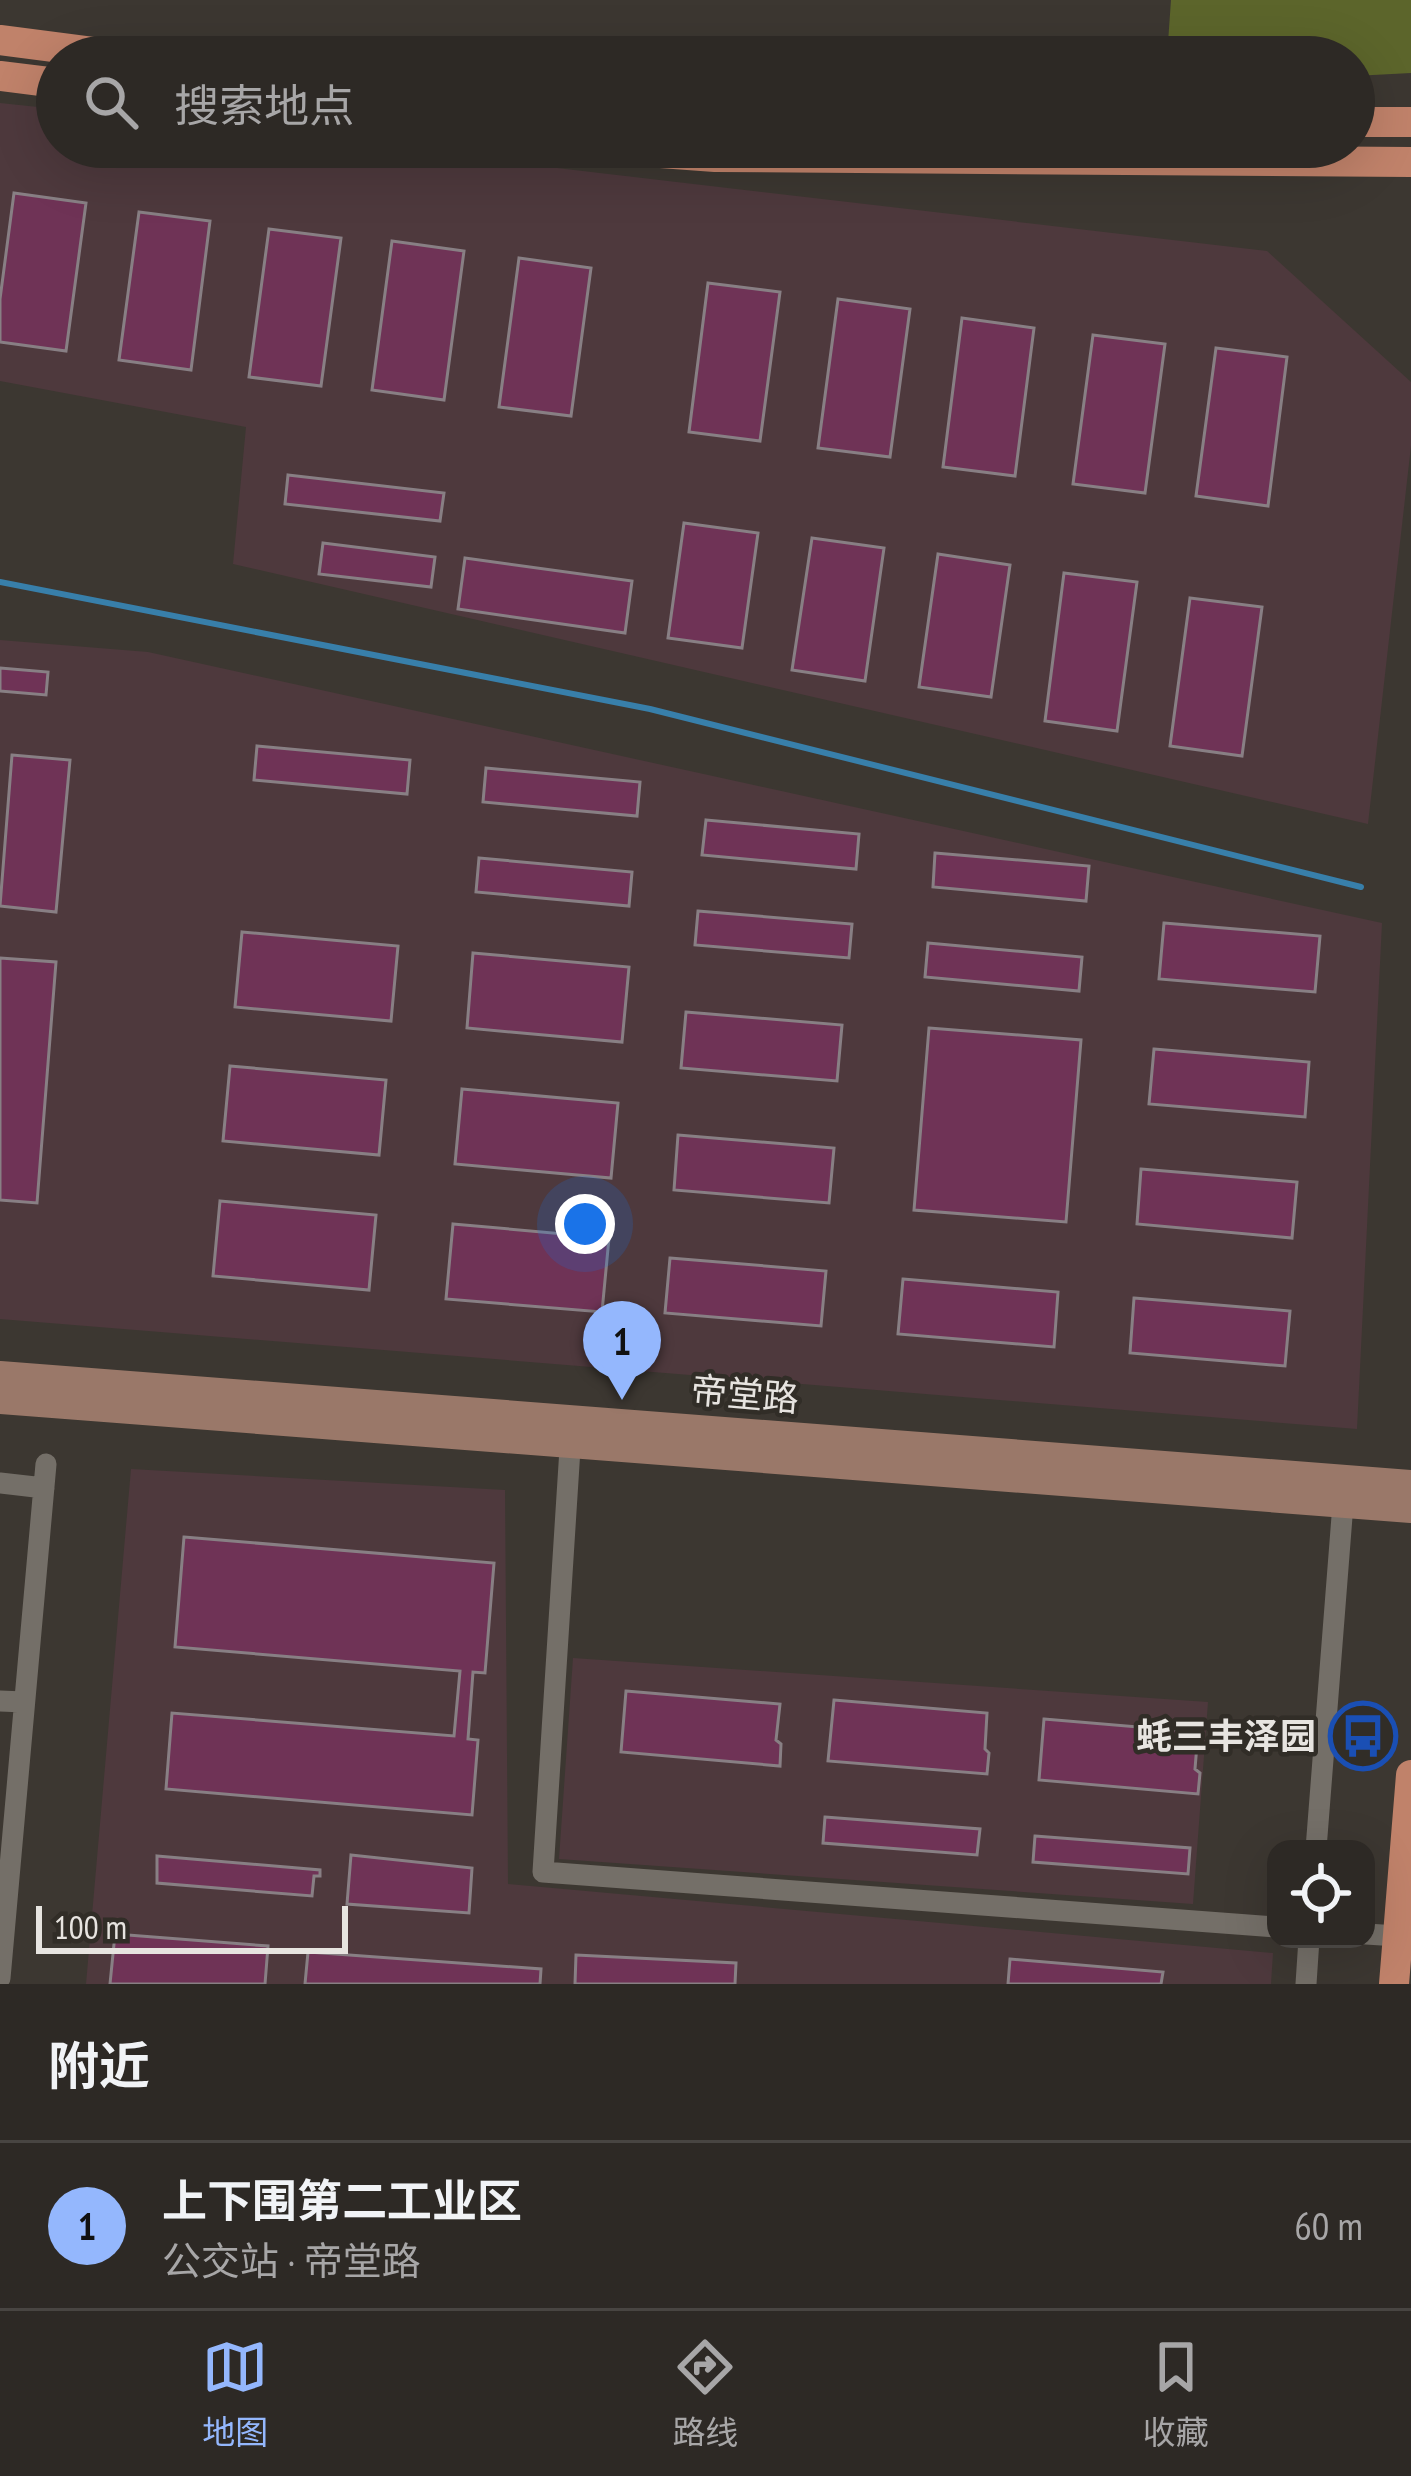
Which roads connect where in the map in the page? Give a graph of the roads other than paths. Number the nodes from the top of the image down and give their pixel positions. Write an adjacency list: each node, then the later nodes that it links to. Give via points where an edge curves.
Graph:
1 (0, 40): 2 (main road)
2 (36, 45)
3 (0, 76): 4 (main road)
4 (36, 80)
5 (1406, 120): 6 (main road)
6 (1375, 121)
7 (0, 1376): 9 (street, 帝堂路)
8 (0, 1399): 9 (street, 帝堂路)
9 (571, 1432): 14 (street, 帝堂路); 21 (street, via 543,1872)
10 (46, 1464): 13 (street)
11 (0, 1483): 13 (street)
12 (1411, 1485): 14 (street, 帝堂路)
13 (44, 1488): 17 (street)
14 (1344, 1491): 15 (street, 帝堂路); 20 (street)
15 (1411, 1508)
16 (0, 1701): 17 (street)
17 (24, 1702): 19 (street)
18 (1411, 1775): 23 (main road)
19 (6, 1835): 25 (street)
20 (1317, 1840)
21 (1267, 1926)
22 (1375, 1935): 23 (street)
23 (1398, 1936): 27 (main road)
24 (1309, 1948): 26 (street)
25 (0, 1978)
26 (1306, 1984)
27 (1394, 1984)

